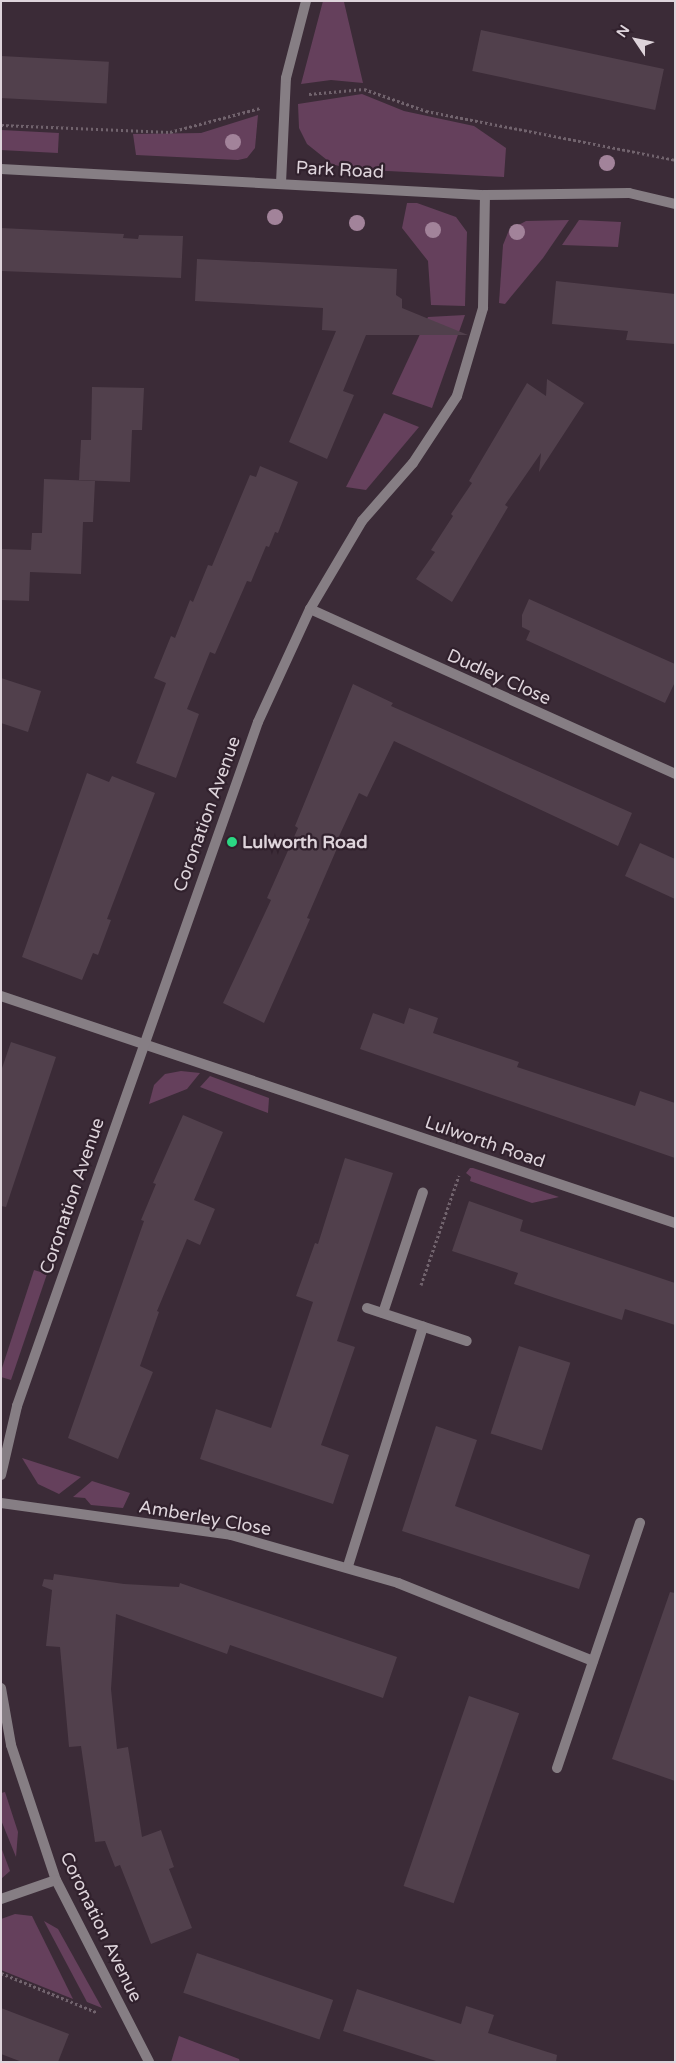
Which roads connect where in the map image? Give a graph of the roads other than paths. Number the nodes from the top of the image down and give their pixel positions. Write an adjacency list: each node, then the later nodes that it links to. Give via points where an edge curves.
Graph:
1 (306, 1): 3 (street, via 286,78)
2 (1, 169): 3 (street, Park Road)
3 (281, 183): 4 (street, Park Road)
4 (485, 195): 5 (street, Park Road, via 629,193); 6 (street, Coronation Avenue, via 483,308 457,396 413,463 362,521)
5 (675, 204)
6 (310, 609): 7 (street, Dudley Close); 9 (street, Coronation Avenue, via 258,722)
7 (675, 774)
8 (1, 996): 9 (street, Lulworth Road)
9 (142, 1042): 11 (street, Lulworth Road); 16 (street, Coronation Avenue, via 17,1406)
10 (423, 1192): 13 (street)
11 (675, 1223)
12 (367, 1308): 13 (street)
13 (383, 1313): 14 (street)
14 (422, 1326): 15 (street); 19 (street)
15 (467, 1341)
16 (1, 1475)
17 (1, 1503): 19 (street, Amberley Close, via 231,1536)
18 (640, 1523): 20 (street)
19 (348, 1566): 20 (street, Amberley Close)
20 (593, 1661): 22 (street)
21 (1, 1688): 23 (street, Coronation Avenue, via 12,1745)
22 (557, 1768)
23 (56, 1880): 24 (street); 25 (street, Coronation Avenue)
24 (1, 1898)
25 (149, 2062)

